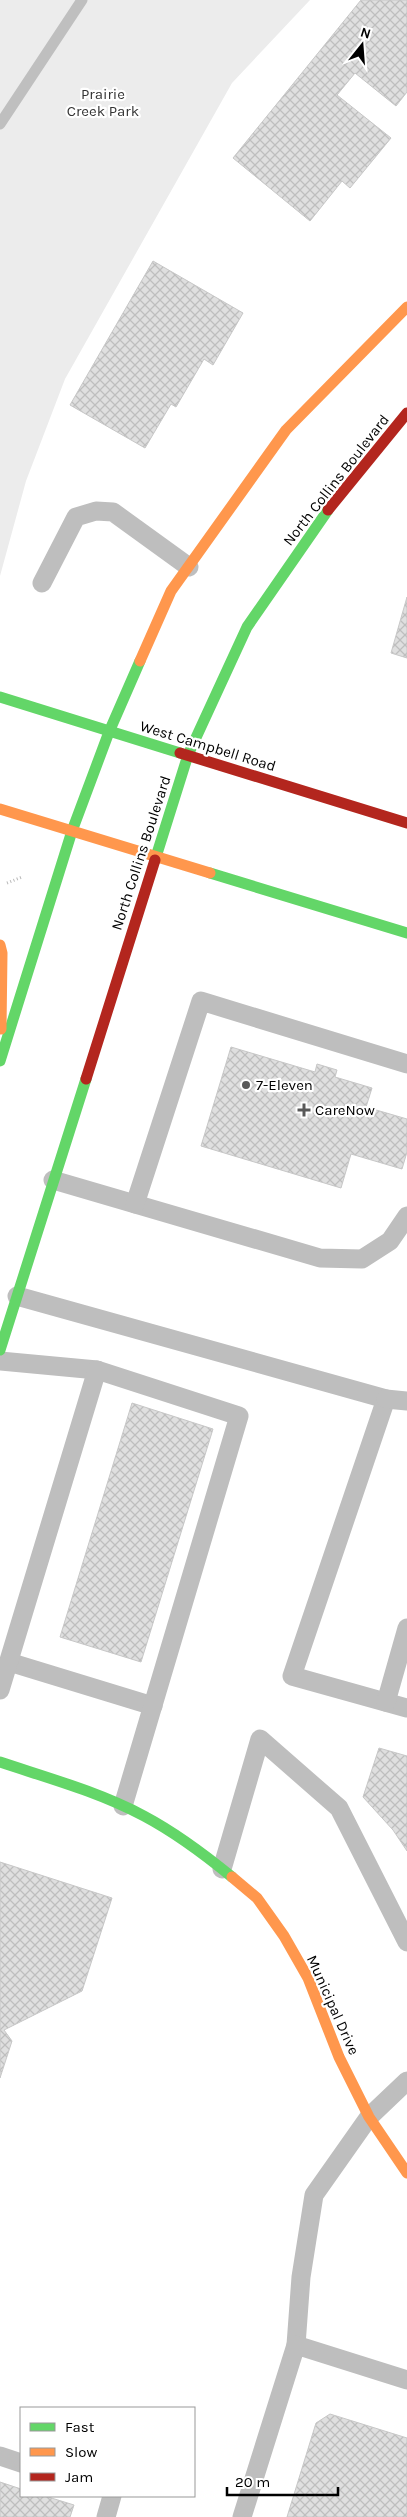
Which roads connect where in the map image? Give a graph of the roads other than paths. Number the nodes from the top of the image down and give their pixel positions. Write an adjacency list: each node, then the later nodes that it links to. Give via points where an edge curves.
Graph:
1 (407, 307): 3 (main road, via 286,430)
2 (407, 413): 7 (main road, North Collins Boulevard, via 326,512 247,627)
3 (189, 567): 4 (lane, via 113,512 96,511 76,517); 6 (main road, via 171,591)
4 (42, 583)
5 (0, 697): 6 (main road, West Campbell Road)
6 (109, 732): 7 (main road, West Campbell Road); 10 (main road)
7 (188, 755): 9 (main road, West Campbell Road); 11 (main road, North Collins Boulevard)
8 (0, 809): 10 (main road)
9 (407, 823)
10 (72, 831): 11 (main road); 14 (main road)
11 (156, 856): 12 (main road); 16 (main road, North Collins Boulevard)
12 (407, 932)
13 (0, 945): 14 (main road)
14 (0, 1060)
15 (407, 1064): 17 (lane, via 201,1001)
16 (53, 1180): 17 (lane); 19 (main road, North Collins Boulevard)
17 (135, 1204): 18 (lane, via 320,1258 362,1259 390,1241)
18 (407, 1216)
19 (17, 1296): 20 (main road, North Collins Boulevard); 23 (lane)
20 (0, 1350)
21 (0, 1361): 22 (lane)
22 (97, 1370): 26 (lane); 29 (lane, via 239,1416)
23 (386, 1399): 24 (lane); 28 (lane, via 292,1676)
24 (407, 1401)
25 (407, 1628): 28 (lane)
26 (8, 1662): 27 (lane); 29 (lane)
27 (0, 1690)
28 (386, 1702): 30 (lane)
29 (153, 1706): 32 (lane)
30 (407, 1708)
31 (0, 1762): 32 (main road, Municipal Drive)
32 (123, 1806): 33 (main road, Municipal Drive, via 193,1845)
33 (222, 1869): 34 (lane, via 260,1738 339,1808); 36 (main road, Municipal Drive, via 257,1898 284,1936 308,1978 339,2057)
34 (407, 1942)
35 (407, 2080): 36 (lane)
36 (369, 2117): 37 (main road, Municipal Drive); 38 (lane, via 314,2195 301,2277)
37 (407, 2173)
38 (296, 2345): 39 (lane); 44 (lane)
39 (407, 2380)
40 (0, 2456): 41 (lane)
41 (20, 2462)
42 (112, 2497): 43 (lane)
43 (106, 2517)
44 (242, 2517)

